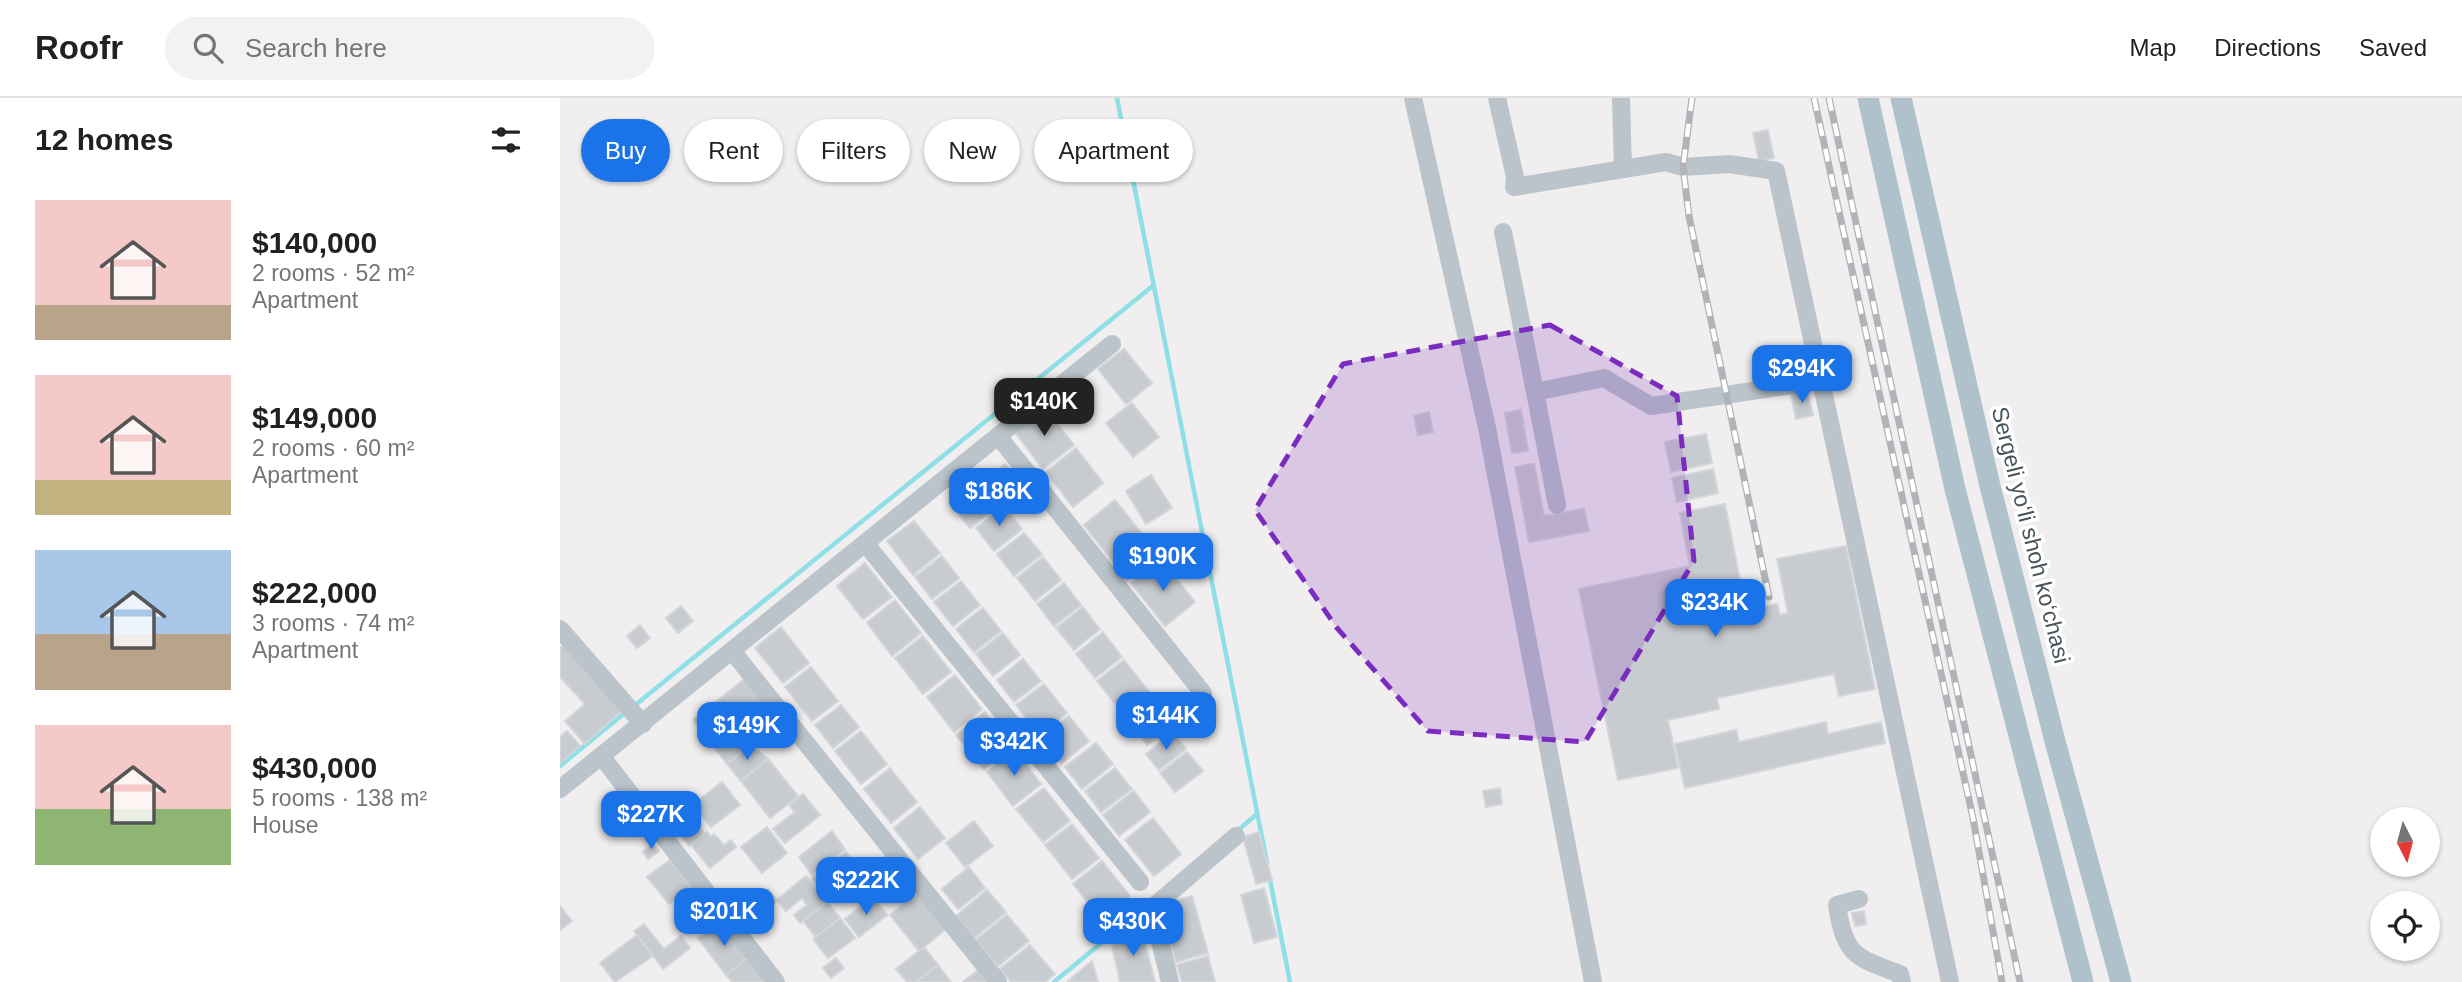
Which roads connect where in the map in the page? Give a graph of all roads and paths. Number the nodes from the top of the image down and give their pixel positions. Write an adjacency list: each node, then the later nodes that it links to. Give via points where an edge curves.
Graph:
1 (1413, 98): 26 (street, via 1487,428)
2 (1497, 98): 6 (street, via 1514,187)
3 (1621, 98): 6 (street)
4 (1867, 98): 29 (main road, via 1955,489)
5 (1901, 98): 30 (main road, Sergeli yo‘li shoh ko‘chasi, via 1990,486)
6 (1623, 169): 9 (street, via 1666,162 1683,167 1729,164 1776,171)
7 (1503, 232): 10 (street)
8 (1111, 344): 11 (street)
9 (1819, 381): 10 (street, via 1651,405 1604,378); 28 (street)
10 (1535, 392): 12 (street)
11 (998, 436): 13 (street); 16 (street)
12 (1557, 505)
13 (865, 543): 15 (street); 21 (street)
14 (560, 629): 17 (street)
15 (732, 651): 17 (street); 24 (street)
16 (1203, 693)
17 (634, 714): 18 (street)
18 (602, 757): 19 (street); 23 (street)
19 (560, 789)
20 (1236, 836): 25 (street, via 1152,908)
21 (1140, 881)
22 (1859, 899): 27 (street, via 1837,905 1841,933 1857,958 1900,974)
23 (776, 982)
24 (998, 982)
25 (1170, 982)
26 (1594, 982)
27 (1902, 982)
28 (1950, 982)
29 (2083, 982)
30 (2121, 982)

